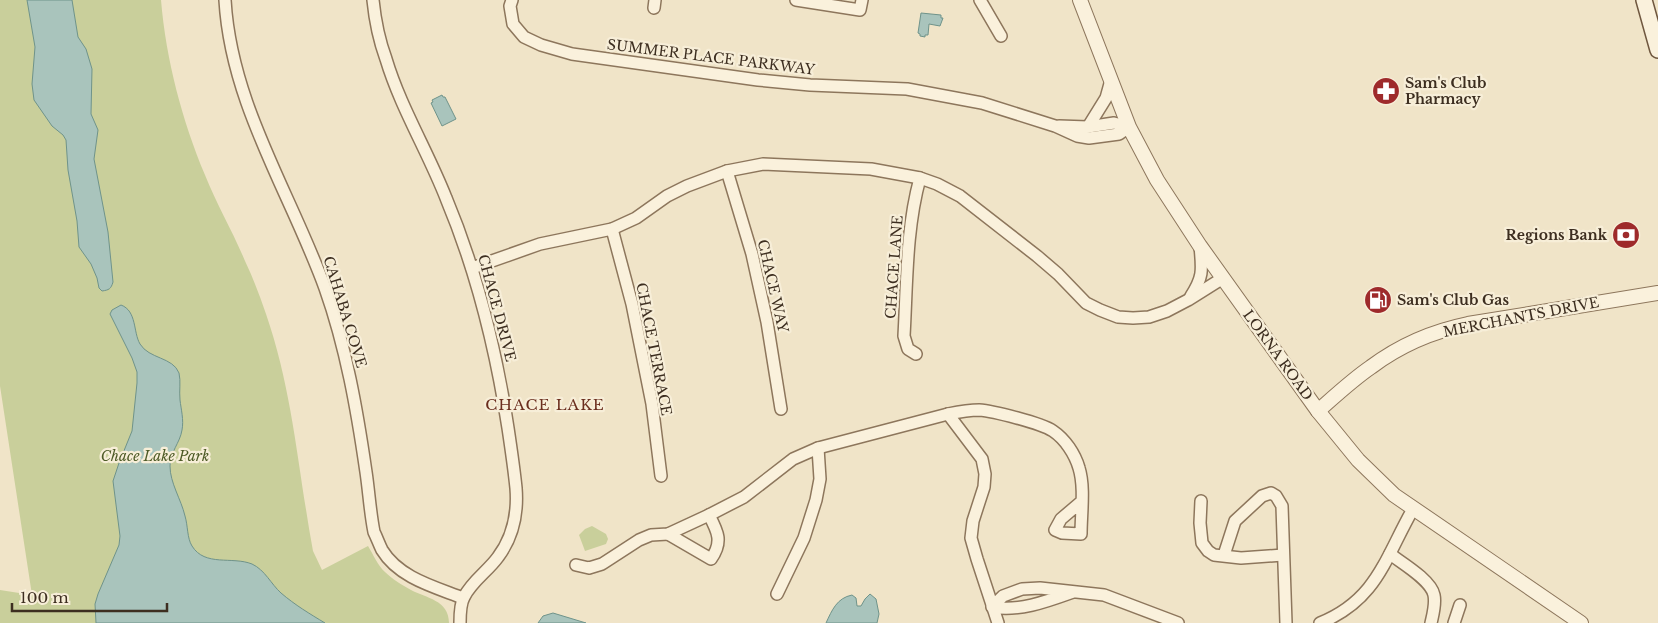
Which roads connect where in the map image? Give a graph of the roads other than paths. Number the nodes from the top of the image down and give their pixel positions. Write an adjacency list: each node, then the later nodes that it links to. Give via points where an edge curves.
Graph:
1 (225, 0): 40 (street, CAHABA COVE, via 230,37 246,101 274,173 311,252 337,328 355,398 374,532 382,550 397,567 419,581)
2 (373, 0): 19 (street, CHACE DRIVE, via 386,61 447,198)
3 (512, 0): 12 (street, SUMMER PLACE PARKWAY, via 511,16 518,31 532,41 563,52 758,80 907,89 982,103)
4 (796, 0): 5 (street, via 860,10)
5 (862, 0)
6 (980, 0): 9 (street)
7 (1080, 0): 11 (street, LORNA ROAD)
8 (1644, 0): 10 (main road)
9 (1001, 36)
10 (1658, 50)
11 (1111, 80): 13 (street, via 1106,98); 14 (street, LORNA ROAD)
12 (1055, 126): 13 (street, SUMMER PLACE PARKWAY); 14 (street, SUMMER PLACE PARKWAY, via 1090,138 1119,134)
13 (1088, 127): 14 (street, SUMMER PLACE PARKWAY, via 1114,123)
14 (1129, 127): 18 (street, LORNA ROAD, via 1157,180)
15 (728, 171): 16 (street, via 763,164 871,169); 17 (street, via 667,196 636,218); 24 (street, CHACE WAY, via 752,254)
16 (920, 178): 22 (street, via 960,196 1037,256 1079,297 1100,310 1118,317 1149,317); 23 (street, CHACE LANE, via 911,224 904,336 908,348)
17 (612, 229): 19 (street, via 540,244); 28 (street, CHACE TERRACE, via 636,322 652,404)
18 (1200, 246): 20 (street, LORNA ROAD); 22 (street, via 1202,266 1199,283)
19 (472, 268): 40 (street, CHACE DRIVE, via 501,384 516,488 516,509 513,528 498,558)
20 (1223, 278): 22 (street); 25 (street, LORNA ROAD)
21 (1658, 293): 25 (street, MERCHANTS DRIVE, via 1468,324 1438,332 1370,367)
22 (1188, 300)
23 (916, 354)
24 (781, 409)
25 (1318, 411): 31 (street, LORNA ROAD, via 1370,473)
26 (948, 414): 27 (street); 30 (street, via 980,410 1051,430 1069,447 1079,469); 42 (street, via 982,459 984,487 971,538)
27 (818, 448): 32 (street, via 793,459 744,497); 39 (street, via 820,480 816,500 804,538)
28 (661, 476)
29 (1201, 501): 35 (street, via 1202,543 1214,555)
30 (1081, 502)
31 (1412, 509): 34 (street); 50 (street, LORNA ROAD)
32 (709, 515): 33 (street); 33 (street, via 719,539 717,551 711,559)
33 (668, 534): 37 (street, via 639,540 602,564 589,568)
34 (1390, 554): 47 (street, via 1364,595 1334,618); 48 (street, via 1433,591)
35 (1224, 555): 36 (street, via 1241,558); 36 (street, via 1235,521 1262,496 1271,493 1282,506)
36 (1283, 555): 46 (street)
37 (576, 565)
38 (1073, 592): 42 (street, via 1021,607 1004,610); 42 (street, via 1022,589 1003,596); 45 (street, via 1104,595)
39 (777, 594)
40 (463, 598): 43 (street)
41 (1460, 606): 49 (street)
42 (992, 607): 44 (street)
43 (460, 623)
44 (998, 623)
45 (1178, 623)
46 (1286, 623)
47 (1320, 623)
48 (1431, 623)
49 (1454, 623)
50 (1581, 623)

